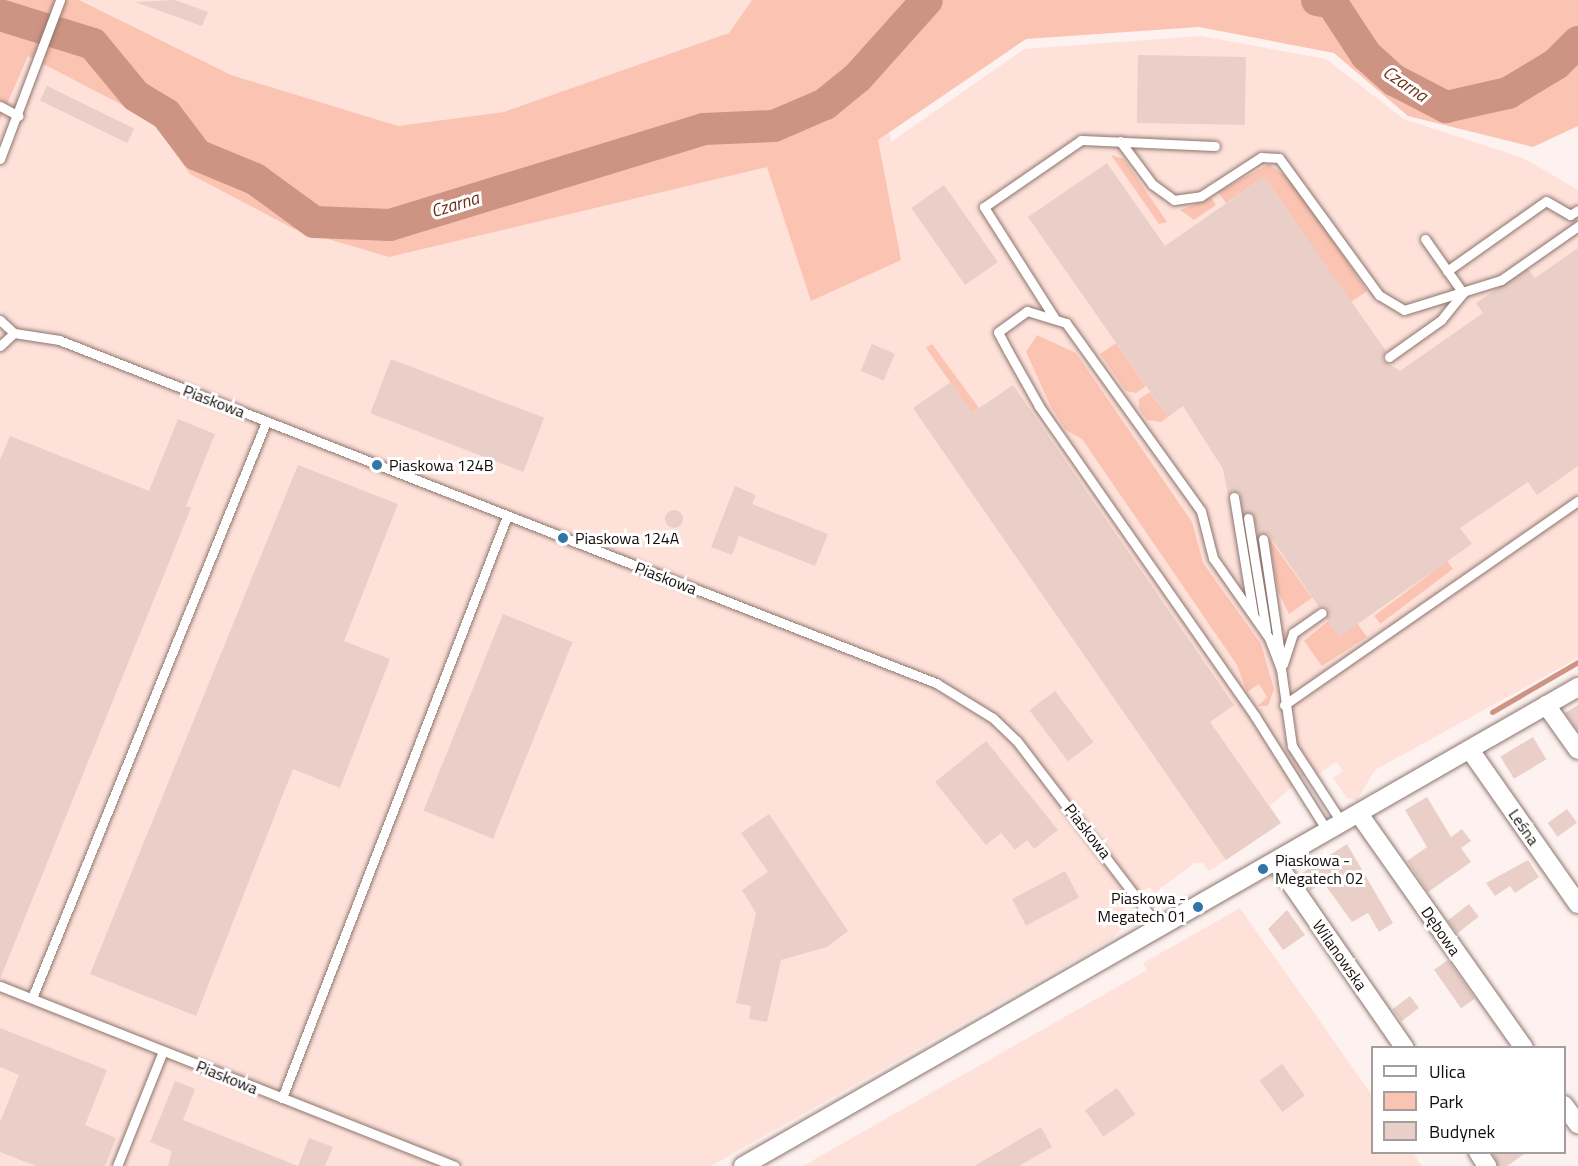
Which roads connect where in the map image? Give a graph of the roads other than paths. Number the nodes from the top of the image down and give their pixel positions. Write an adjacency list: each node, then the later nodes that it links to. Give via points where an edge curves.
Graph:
1 (60, 0): 3 (lane)
2 (0, 106): 3 (lane)
3 (20, 116): 6 (lane)
4 (1120, 141): 5 (lane); 11 (lane, via 1152,184 1174,200 1201,196 1261,157 1279,158 1386,302 1414,310); 12 (lane, via 1082,140 984,207)
5 (1215, 146)
6 (0, 159)
7 (1575, 215): 10 (lane, via 1546,201)
8 (1578, 226): 11 (lane, via 1502,280)
9 (1425, 239): 10 (lane)
10 (1448, 272): 11 (lane)
11 (1463, 293): 16 (lane, via 1441,320)
12 (1055, 319): 24 (lane, via 1066,323 1201,511 1213,558); 33 (lane, via 1027,311 998,332 1039,406)
13 (0, 320): 14 (lane)
14 (14, 333): 15 (lane); 17 (lane, Piaskowa, via 59,340)
15 (0, 346)
16 (1389, 357)
17 (266, 422): 20 (lane, Piaskowa); 38 (lane)
18 (1234, 497): 24 (lane)
19 (1578, 501): 28 (lane)
20 (507, 516): 36 (lane, Piaskowa, via 965,699 1017,741); 42 (lane)
21 (1248, 518): 25 (lane)
22 (1263, 539): 26 (lane)
23 (1322, 613): 26 (lane, via 1293,633)
24 (1253, 615): 25 (lane)
25 (1267, 635): 26 (lane)
26 (1281, 669): 28 (lane)
27 (1578, 687): 29 (street)
28 (1284, 705): 33 (lane, via 1292,746)
29 (1546, 705): 30 (street); 31 (street)
30 (1470, 750): 32 (street); 35 (street, Leśna)
31 (1578, 750)
32 (1359, 814): 33 (street); 40 (street, Dębowa)
33 (1335, 828): 34 (street)
34 (1276, 862): 36 (street); 39 (street, Wilanowska)
35 (1578, 904)
36 (1160, 929): 47 (street)
37 (0, 986): 38 (lane, Piaskowa)
38 (32, 998): 41 (lane, Piaskowa)
39 (1404, 1046)
40 (1523, 1046)
41 (163, 1051): 42 (lane, Piaskowa); 45 (lane)
42 (282, 1098): 46 (lane, Piaskowa)
43 (1566, 1108): 44 (street)
44 (1578, 1124)
45 (117, 1166)
46 (455, 1166)
47 (744, 1166)

